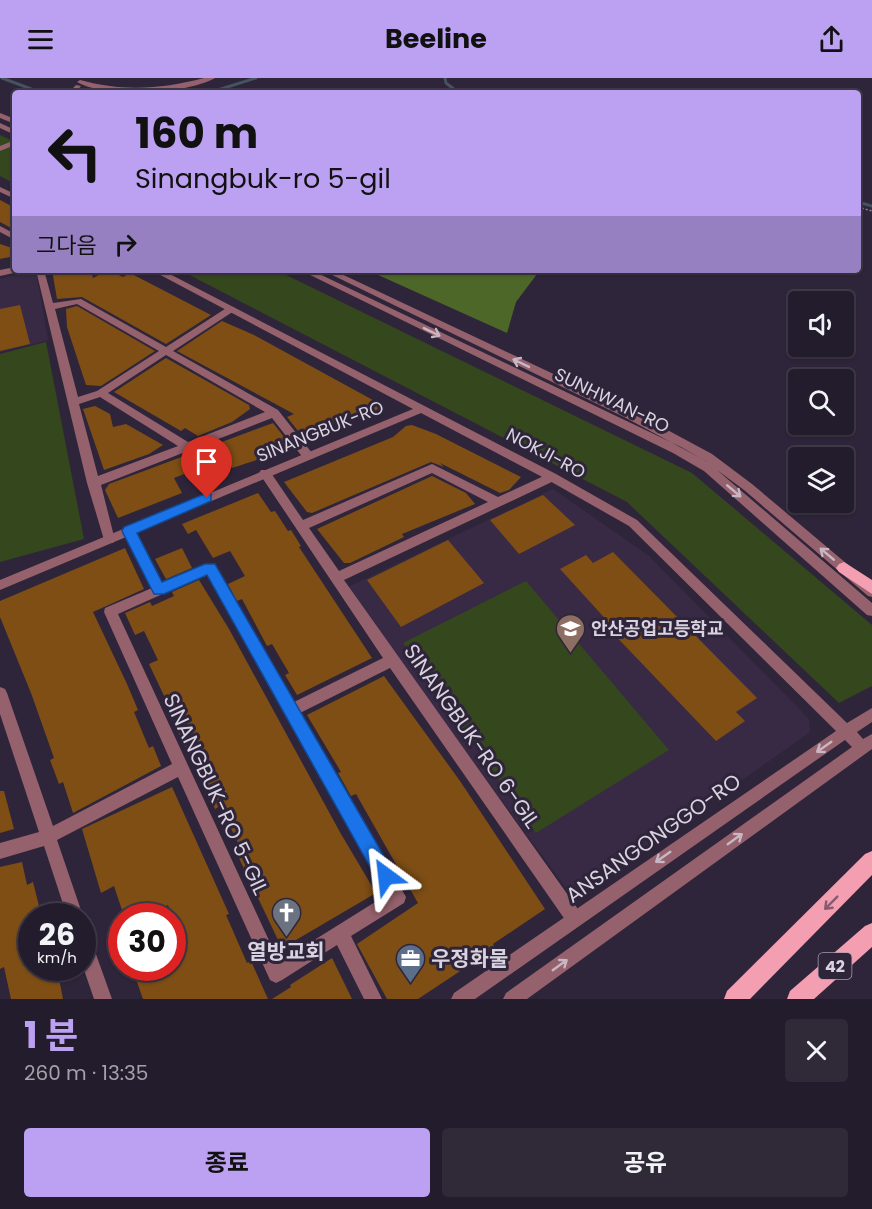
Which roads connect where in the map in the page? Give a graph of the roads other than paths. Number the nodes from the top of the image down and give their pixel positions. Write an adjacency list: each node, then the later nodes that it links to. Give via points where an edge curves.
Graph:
1 (212, 78): 4 (street)
2 (78, 82): 3 (street)
3 (106, 90)
4 (144, 90)
5 (41, 273): 9 (street)
6 (161, 273): 10 (street, NOKJI-RO)
7 (310, 273): 30 (street, SUNHWAN-RO, one-way to 30, via 708,468)
8 (332, 273): 25 (street, SUNHWAN-RO, one-way to 8, via 708,457)
9 (49, 307): 11 (street, via 78,301); 13 (street)
10 (231, 309): 11 (street); 14 (street, NOKJI-RO)
11 (167, 351): 12 (street); 15 (street)
12 (101, 393): 13 (street); 16 (street)
13 (74, 402): 20 (street)
14 (422, 409): 17 (street, SINANGBUK-RO); 19 (street, NOKJI-RO)
15 (274, 413): 16 (street); 17 (street)
16 (188, 447): 20 (street)
17 (308, 456): 18 (street, SINANGBUK-RO)
18 (265, 473): 22 (street, SINANGBUK-RO 6-GIL); 23 (street, SINANGBUK-RO)
19 (552, 477): 21 (street); 35 (street, NOKJI-RO, via 633,523)
20 (93, 483): 24 (street)
21 (498, 502): 22 (street, via 432,468); 26 (street)
22 (302, 526): 26 (street, SINANGBUK-RO 6-GIL)
23 (129, 531): 24 (street, SINANGBUK-RO); 28 (street)
24 (109, 540): 27 (street, SINANGBUK-RO)
25 (844, 568): 29 (main road)
26 (336, 578): 31 (street, SINANGBUK-RO 6-GIL)
27 (0, 585)
28 (159, 590): 33 (street, SINANGBUK-RO 5-GIL, via 210,568); 37 (street, SINANGBUK-RO 5-GIL, via 110,612)
29 (872, 590)
30 (872, 611)
31 (392, 660): 33 (street); 42 (street, SINANGBUK-RO 6-GIL)
32 (0, 693): 38 (street)
33 (290, 711): 44 (street, SINANGBUK-RO 5-GIL, via 398,897)
34 (872, 714): 35 (street, ANSANGONGGO-RO)
35 (846, 731): 36 (street, NOKJI-RO); 42 (street, ANSANGONGGO-RO, one-way to 42)
36 (867, 745): 49 (street, one-way to 36)
37 (180, 768): 38 (street); 44 (street, SINANGBUK-RO 5-GIL, via 276,974)
38 (48, 837): 39 (street); 41 (street)
39 (0, 851)
40 (872, 861): 50 (main road, one-way to 50)
41 (71, 903)
42 (574, 918): 48 (street, ANSANGONGGO-RO)
43 (872, 933): 51 (main road, 42)
44 (341, 935): 47 (street)
45 (96, 979): 46 (street)
46 (103, 999)
47 (373, 999)
48 (460, 999)
49 (512, 999)
50 (735, 999)
51 (798, 999)

